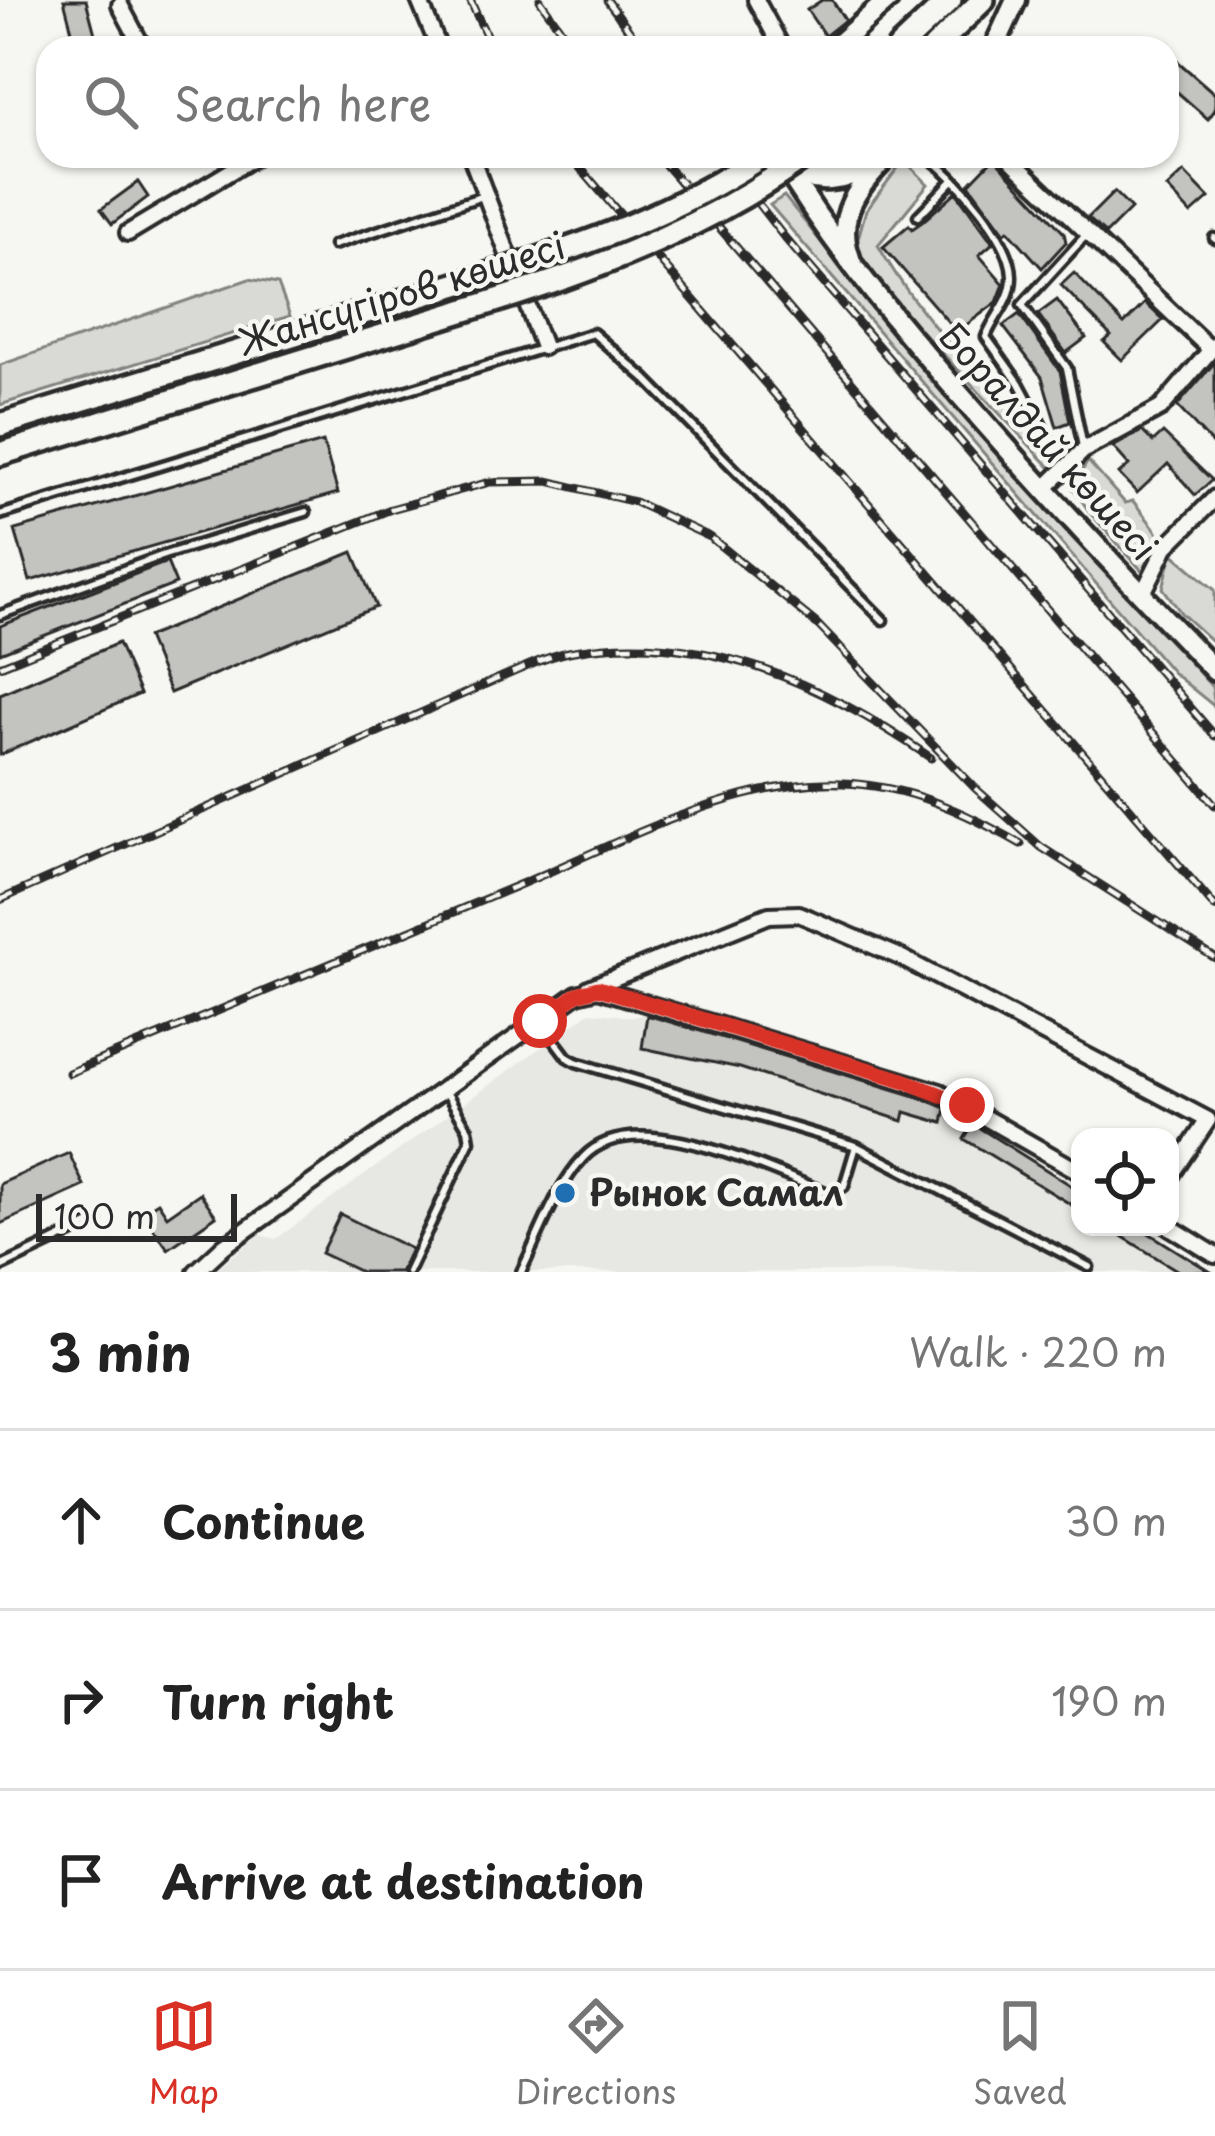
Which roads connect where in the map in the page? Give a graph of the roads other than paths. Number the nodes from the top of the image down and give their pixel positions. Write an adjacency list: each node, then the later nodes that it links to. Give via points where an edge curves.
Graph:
1 (419, 0): 9 (street)
2 (756, 0): 10 (street)
3 (888, 0): 11 (main road)
4 (950, 0): 12 (main road)
5 (983, 0): 13 (main road)
6 (1016, 0): 14 (main road)
7 (120, 4): 8 (street)
8 (137, 36)
9 (434, 36)
10 (776, 36)
11 (848, 36)
12 (912, 36)
13 (946, 36)
14 (1000, 36)
15 (236, 168): 28 (street)
16 (476, 168): 26 (street)
17 (753, 168): 34 (main road, Жансүгіров көшесі, bridge, via 614,235)
18 (781, 168): 31 (main road)
19 (788, 168): 37 (main road, Жансүгіров көшесі, bridge, via 684,230 587,271)
20 (790, 168): 21 (main road, via 834,180)
21 (867, 168)
22 (875, 168): 31 (main road, via 854,194 845,231 849,256)
23 (942, 168): 25 (lane)
24 (1019, 168): 29 (street)
25 (954, 179): 27 (lane); 35 (lane, via 1009,255 1010,293 986,337)
26 (486, 195): 30 (lane); 32 (street)
27 (918, 216)
28 (128, 233)
29 (1087, 233): 33 (street); 36 (lane, via 1022,305 1067,368)
30 (334, 245)
31 (884, 307): 38 (main road, Боралдай көшесі)
32 (543, 347): 41 (lane); 44 (lane, via 588,333 600,337)
33 (1213, 347): 36 (street, via 1162,408)
34 (0, 425)
35 (1050, 441)
36 (1084, 450): 38 (street)
37 (0, 454)
38 (1043, 490): 42 (main road, Боралдай көшесі)
39 (1215, 498): 42 (street, via 1166,547)
40 (306, 512): 43 (lane)
41 (0, 515)
42 (1142, 596): 45 (main road, Боралдай көшесі)
43 (0, 615)
44 (884, 620)
45 (1215, 671)
46 (586, 990): 47 (street); 49 (street, via 769,915 800,914 942,978); 52 (street, via 940,1092)
47 (540, 1021): 48 (street); 50 (lane, via 576,1062)
48 (444, 1088): 58 (street); 59 (lane, via 470,1141)
49 (1211, 1122): 51 (street)
50 (856, 1146): 57 (lane); 60 (lane, via 844,1186 831,1194 656,1136 603,1142 582,1158)
51 (1179, 1165)
52 (1071, 1167)
53 (98, 1221): 56 (lane)
54 (1179, 1233): 55 (street)
55 (1215, 1255)
56 (0, 1267)
57 (1089, 1267)
58 (196, 1272)
59 (408, 1272)
60 (521, 1272)

